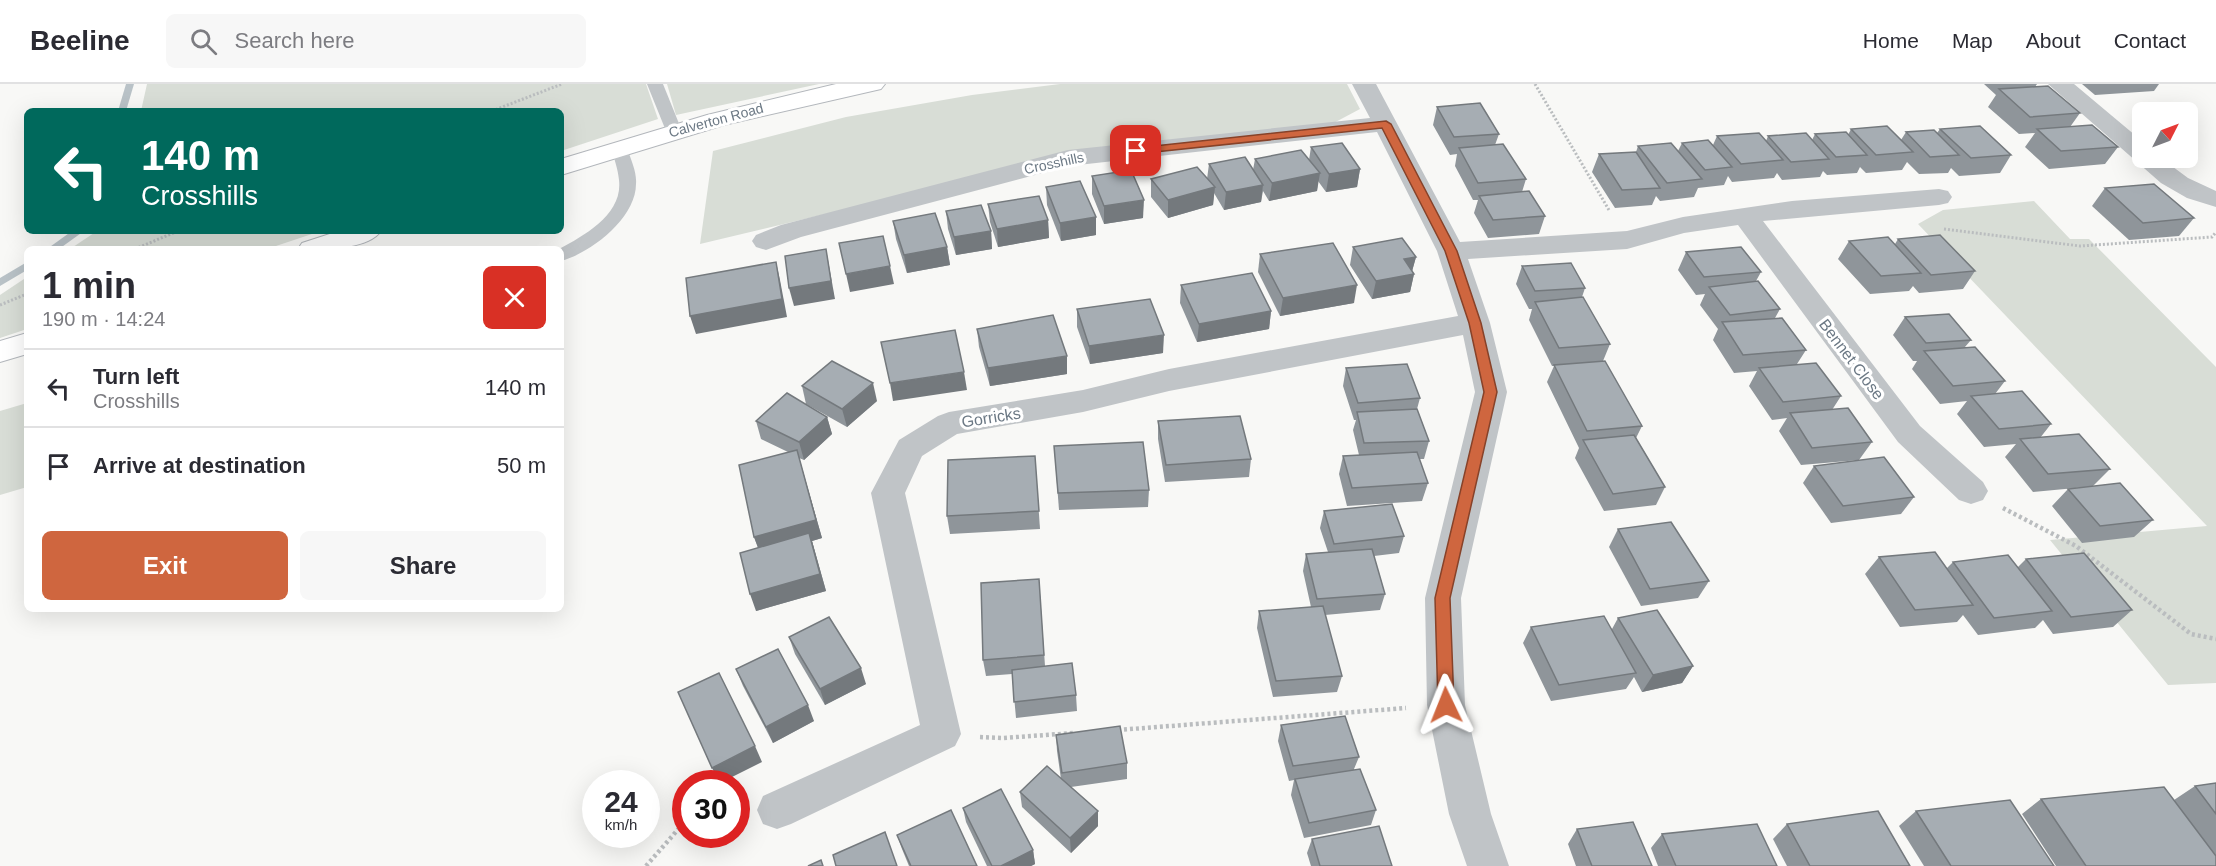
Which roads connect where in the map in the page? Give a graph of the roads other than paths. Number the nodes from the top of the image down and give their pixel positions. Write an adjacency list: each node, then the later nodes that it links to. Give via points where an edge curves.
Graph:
1 (655, 84): 6 (lane)
2 (873, 84): 6 (street, Calverton Road)
3 (1364, 84): 5 (street)
4 (2060, 84): 7 (street)
5 (1386, 124): 17 (street, Crosshills, via 1068,158 791,231); 19 (street)
6 (674, 131): 8 (street, Calverton Road)
7 (2132, 145)
8 (619, 148): 9 (street, Calverton Road); 20 (lane, via 628,184 625,203 589,238)
9 (564, 166)
10 (2158, 168): 12 (street, via 2199,196)
11 (1939, 197): 13 (street)
12 (2216, 199)
13 (1896, 200): 14 (street); 15 (street)
14 (1745, 216): 19 (street, via 1683,225 1627,240); 24 (street, Bennet Close, via 1909,434)
15 (1918, 225)
16 (358, 234): 18 (street)
17 (766, 241)
18 (321, 246)
19 (1451, 251): 21 (street)
20 (564, 253)
21 (1475, 323): 25 (street, Gorricks, via 950,424 910,448 888,493 941,734); 26 (street, via 1491,392 1443,598 1446,705 1470,814)
22 (24, 344): 23 (street)
23 (0, 352)
24 (1971, 491)
25 (777, 810)
26 (1488, 866)

